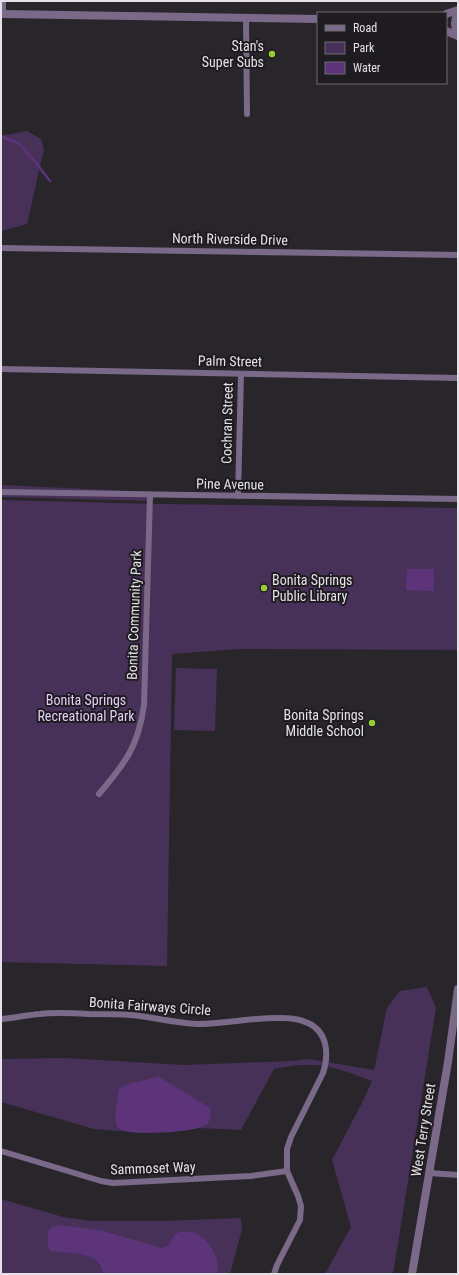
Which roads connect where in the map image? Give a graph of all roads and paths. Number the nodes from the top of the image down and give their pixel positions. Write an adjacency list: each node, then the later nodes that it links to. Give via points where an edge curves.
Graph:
1 (3, 1): 3 (street)
2 (458, 11): 4 (street); 8 (street, via 455,20)
3 (2, 14): 5 (street)
4 (447, 14)
5 (246, 18): 6 (street); 9 (street)
6 (317, 19)
7 (447, 31): 8 (street)
8 (458, 35)
9 (247, 114)
10 (1, 248): 11 (street, North Riverside Drive)
11 (458, 255)
12 (1, 369): 13 (street, Palm Street)
13 (241, 374): 14 (street, Palm Street); 17 (street, Cochran Street)
14 (458, 378)
15 (1, 492): 16 (street, Pine Avenue)
16 (150, 495): 17 (street, Pine Avenue); 19 (street, Bonita Community Park, via 142,717 131,752)
17 (238, 496): 18 (street, Pine Avenue)
18 (458, 499)
19 (99, 794)
20 (458, 989): 22 (street, West Terry Street)
21 (1, 1019): 24 (street, Bonita Fairways Circle, via 58,1013 131,1015 196,1024 252,1018 291,1018 310,1023 323,1038 326,1064 291,1137 287,1149)
22 (454, 1046): 25 (street, West Terry Street)
23 (1, 1151): 24 (street, Sammoset Way, via 113,1183 251,1176)
24 (287, 1171): 27 (street, Bonita Fairways Circle, via 301,1206 300,1220)
25 (429, 1173): 26 (street); 28 (street, West Terry Street)
26 (458, 1175)
27 (274, 1274)
28 (412, 1274)

